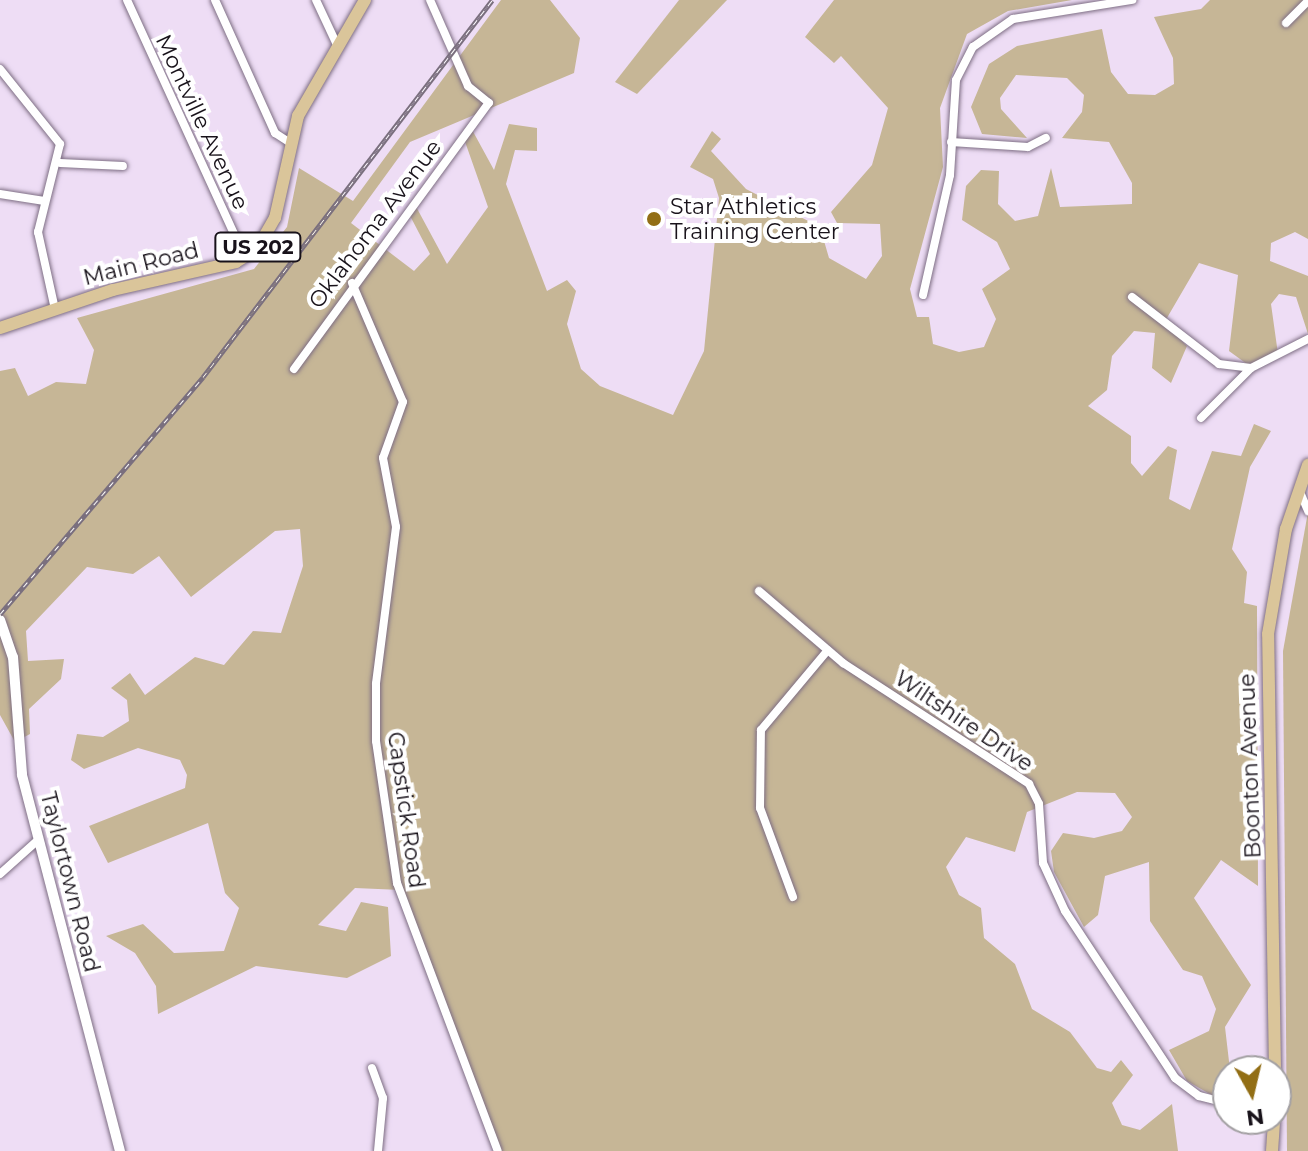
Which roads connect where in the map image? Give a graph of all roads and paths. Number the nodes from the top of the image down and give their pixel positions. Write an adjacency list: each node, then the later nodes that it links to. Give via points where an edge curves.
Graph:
1 (127, 0): 18 (street, Montville Avenue)
2 (215, 0): 12 (street, via 275,133)
3 (316, 0): 9 (street)
4 (365, 0): 9 (main road, US 202)
5 (430, 0): 19 (street, Oklahoma Avenue, via 468,86 489,103)
6 (1132, 0): 13 (street, via 1024,16 986,34 956,80)
7 (1308, 1): 8 (street)
8 (1286, 23)
9 (339, 47): 12 (main road, US 202)
10 (0, 69): 14 (street, via 54,128)
11 (1046, 138): 13 (street, via 1028,147)
12 (289, 142): 18 (main road, US 202, via 275,218)
13 (951, 142): 20 (street)
14 (60, 163): 15 (street); 17 (street)
15 (123, 166)
16 (0, 194): 17 (street)
17 (44, 201): 22 (street, via 38,245)
18 (245, 258): 22 (main road, Main Road / US 202)
19 (352, 283): 26 (street, Oklahoma Avenue); 42 (street, Capstick Road, via 403,402 383,458 396,527 376,684 376,741 397,883)
20 (923, 295)
21 (1132, 297): 25 (street, via 1210,362)
22 (55, 309): 23 (main road, Main Road / US 202)
23 (0, 328)
24 (1308, 339): 25 (street)
25 (1251, 368): 27 (street)
26 (294, 369)
27 (1201, 418)
28 (1308, 465): 29 (main road, Boonton Avenue)
29 (1298, 487): 30 (street); 37 (main road, Boonton Avenue, via 1267,656)
30 (1308, 511)
31 (759, 591): 33 (street, Wiltshire Drive)
32 (0, 620): 34 (street, Taylortown Road, via 13,657 17,744)
33 (828, 650): 36 (street, via 761,730 760,808); 39 (street, Wiltshire Drive, via 1029,784 1039,804 1043,863 1065,911 1175,1078)
34 (38, 840): 35 (street); 40 (street, Taylortown Road)
35 (0, 874)
36 (793, 897)
37 (1275, 1055)
38 (372, 1068): 41 (street, via 383,1098)
39 (1212, 1099)
40 (120, 1151)
41 (378, 1151)
42 (498, 1151)

